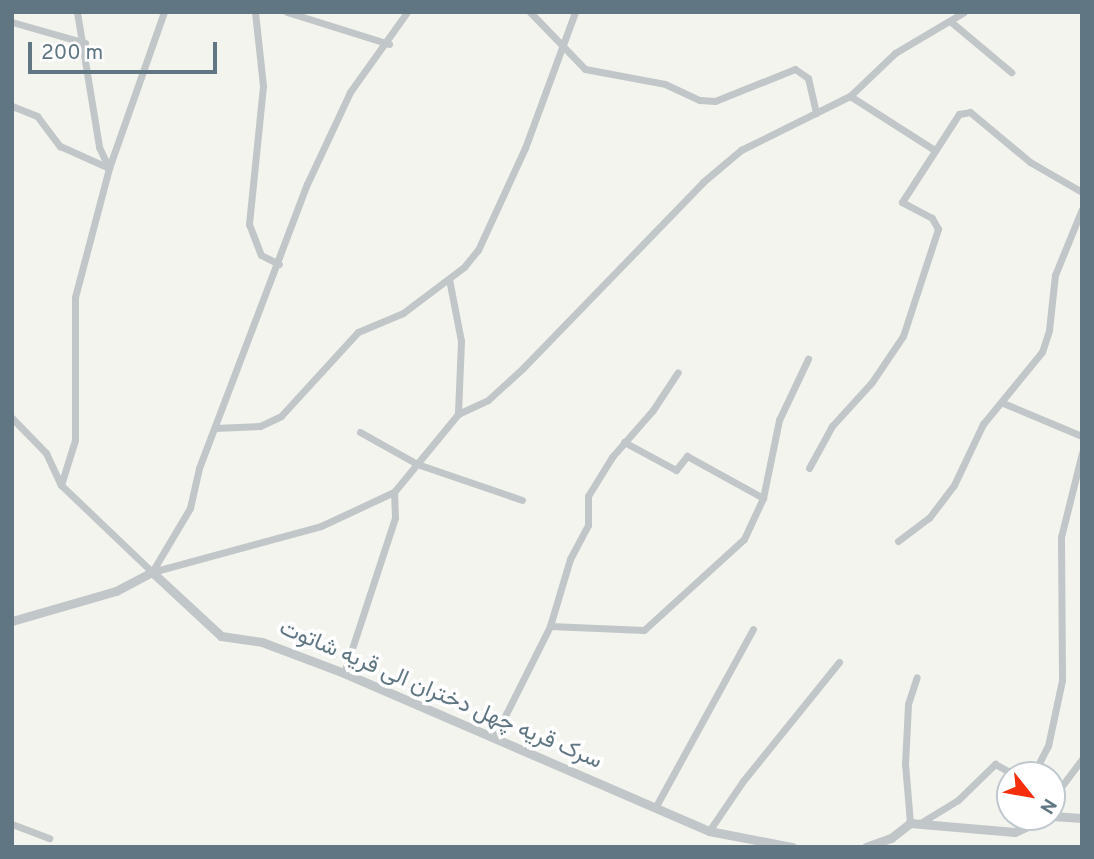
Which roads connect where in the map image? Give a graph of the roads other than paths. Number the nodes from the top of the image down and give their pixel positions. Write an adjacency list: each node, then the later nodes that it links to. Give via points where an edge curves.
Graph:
1 (78, 12): 11 (street)
2 (164, 12): 19 (street)
3 (256, 12): 22 (street, via 263,86 249,224 261,255)
4 (287, 12): 12 (street)
5 (408, 12): 12 (street)
6 (530, 12): 13 (street)
7 (575, 12): 13 (street)
8 (964, 12): 9 (street)
9 (950, 20): 14 (street); 15 (street, via 895,54)
10 (12, 22): 11 (street)
11 (85, 43): 19 (street, via 99,147)
12 (389, 44): 22 (street, via 350,92 292,220)
13 (559, 47): 17 (street, via 585,69 665,84 700,100 727,97 795,69 808,78); 23 (street, via 525,148 478,250)
14 (1011, 72)
15 (850, 96): 17 (street); 18 (street)
16 (12, 106): 19 (street, via 37,116 60,145)
17 (816, 113): 27 (street, via 741,149 667,218 523,368 488,400)
18 (933, 149): 20 (street, via 965,110 1030,162); 35 (street, via 902,202 932,218 938,229 903,336 872,382 832,426)
19 (109, 168): 36 (street, via 75,297 75,440)
20 (1082, 192)
21 (1082, 209): 26 (street, via 1055,275 1042,352)
22 (279, 264): 29 (street)
23 (449, 279): 27 (street, via 461,341); 29 (street, via 403,313 358,332 281,416 260,426)
24 (808, 359): 38 (street, via 779,420)
25 (678, 372): 32 (street)
26 (1003, 403): 31 (street); 40 (street, via 983,424 954,485 929,518)
27 (458, 414): 34 (street)
28 (12, 418): 36 (street, via 46,453)
29 (215, 428): 41 (street, via 190,508)
30 (359, 432): 34 (street)
31 (1082, 436)
32 (624, 442): 38 (street, via 676,470 687,456); 43 (street, via 588,496 588,525 570,559)
33 (1082, 453): 50 (street, via 1061,537 1062,680 1048,746)
34 (417, 464): 37 (street); 39 (street)
35 (809, 468)
36 (61, 485): 41 (street)
37 (394, 492): 41 (street, via 321,526); 46 (street, via 395,518)
38 (763, 498): 43 (street, via 744,539 644,630)
39 (522, 500)
40 (898, 541)
41 (152, 572): 42 (street, via 116,591); 46 (street, سرک قریه چهل دختران الی قریه شاتوت, via 221,636 262,642)
42 (12, 621)
43 (550, 626): 48 (street)
44 (753, 629): 53 (street)
45 (839, 663): 58 (street, via 743,781)
46 (344, 673): 48 (street, سرک قریه چهل دختران الی قریه شاتوت)
47 (918, 677): 55 (street, via 907,716)
48 (495, 736): 53 (street, سرک قریه چهل دختران الی قریه شاتوت)
49 (1082, 759): 52 (street)
50 (1040, 761)
51 (996, 765): 54 (street, via 958,800)
52 (1066, 780)
53 (655, 808): 58 (street, سرک قریه چهل دختران الی قریه شاتوت)
54 (922, 822): 55 (street); 57 (street)
55 (910, 823): 61 (street, via 891,838)
56 (12, 824): 59 (street)
57 (996, 830)
58 (709, 831): 60 (street, سرک قریه چهل دختران الی قریه شاتوت)
59 (49, 838)
60 (792, 847)
61 (866, 847)

